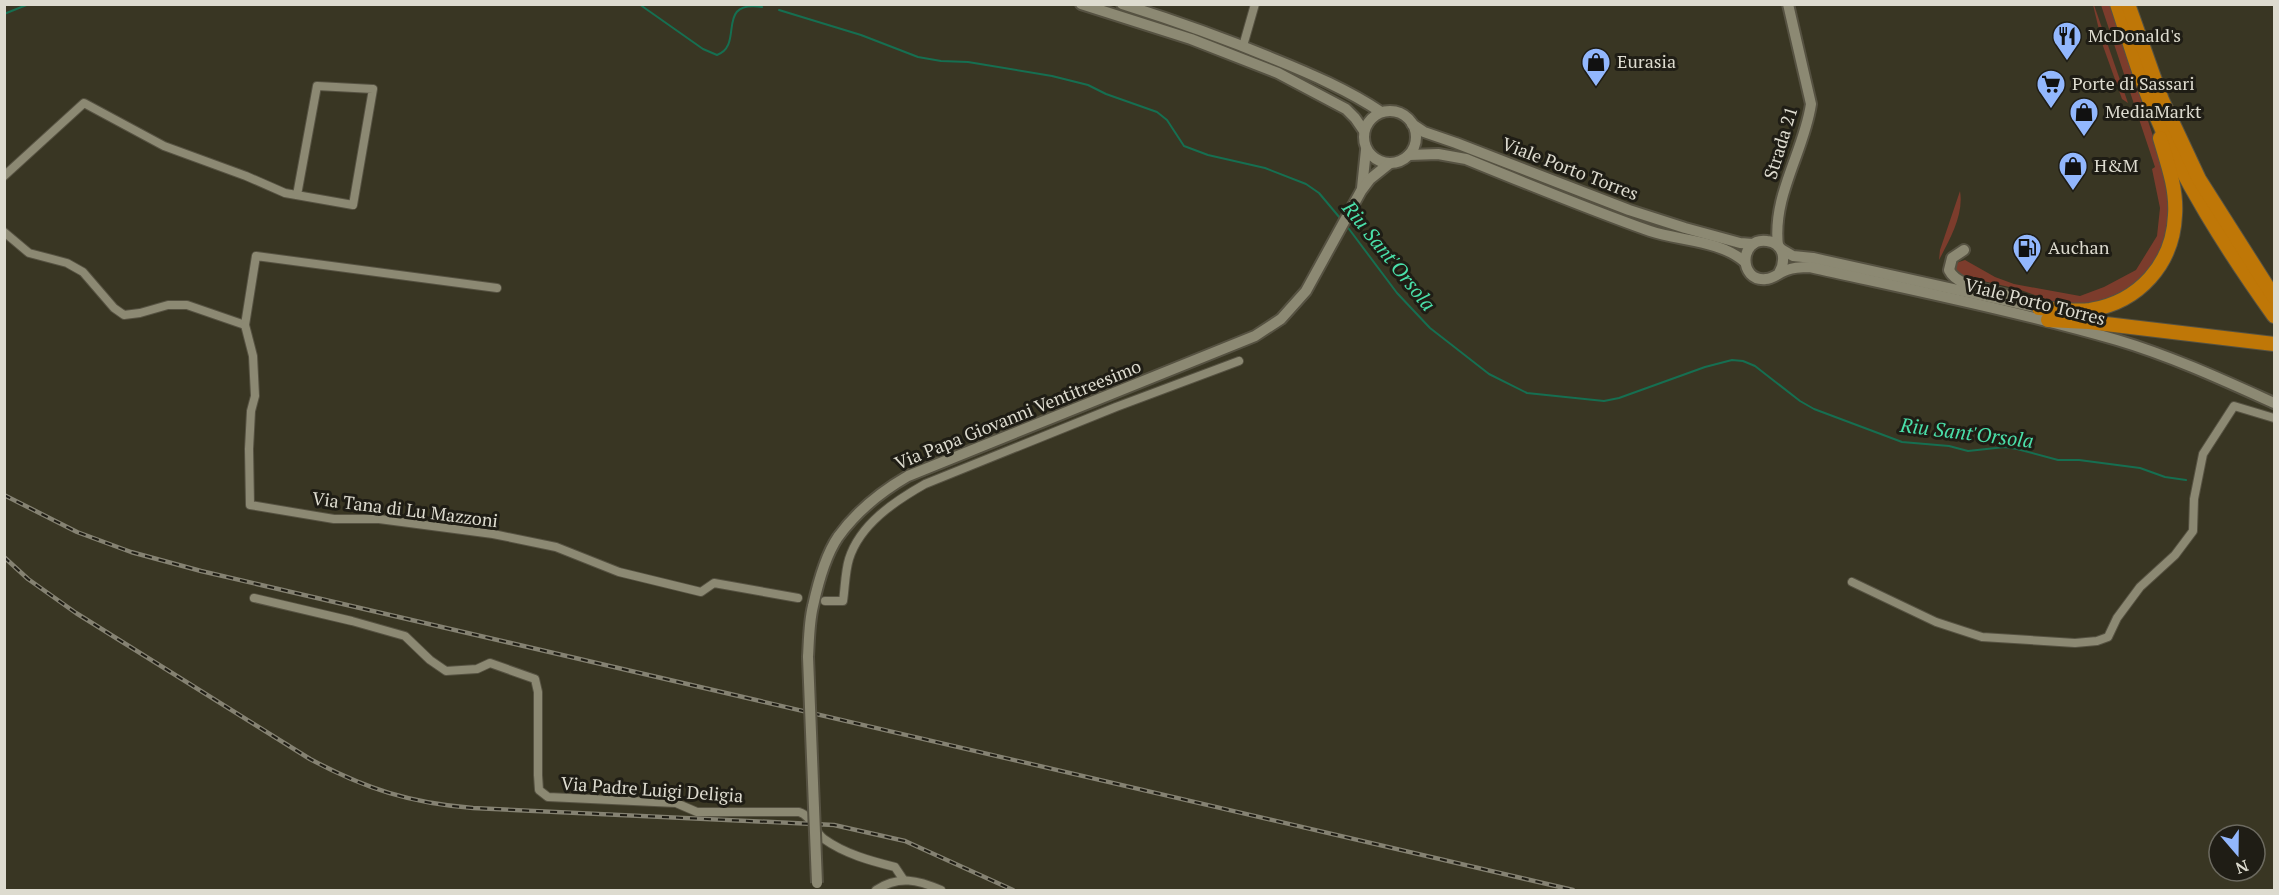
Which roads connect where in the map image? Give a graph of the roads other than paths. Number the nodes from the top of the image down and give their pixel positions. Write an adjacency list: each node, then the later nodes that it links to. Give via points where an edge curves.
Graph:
1 (1081, 4): 11 (main road, via 1191,39 1278,73 1346,109)
2 (1122, 4): 7 (main road)
3 (1255, 4): 7 (street)
4 (1788, 4): 18 (main road, Strada 21, via 1811,104)
5 (2116, 4): 8 (highway)
6 (2128, 4): 27 (highway, via 2162,100 2199,179)
7 (1243, 46): 9 (main road, via 1337,87)
8 (2151, 104): 28 (highway, via 2171,177 2175,214 2171,244 2157,272 2139,290 2116,304 2088,310); 29 (highway, via 2189,183 2227,249)
9 (1381, 112): 10 (main road, via 1399,112); 11 (main road, via 1367,123)
10 (1412, 124): 13 (main road, via 1415,145); 21 (main road, Viale Porto Torres, via 1424,132 1629,210)
11 (1364, 131): 12 (main road)
12 (1366, 150): 14 (main road, via 1372,157); 16 (main road, Via Papa Giovanni Ventitreesimo)
13 (1409, 155): 14 (main road); 24 (main road, Viale Porto Torres, via 1438,154 1466,159 1653,232 1737,254)
14 (1390, 164): 16 (main road, Via Papa Giovanni Ventitreesimo)
15 (4, 176): 17 (street, via 84,103 164,146)
16 (1361, 191): 35 (main road, Via Papa Giovanni Ventitreesimo, via 1306,291 1281,320 1255,336)
17 (297, 195): 17 (street, via 354,205 373,89 317,86)
18 (1777, 220): 20 (main road, Strada 21); 22 (main road, Strada 21)
19 (4, 232): 32 (street, via 29,254 67,263 83,272 124,315 168,305 187,306)
20 (1766, 240): 21 (main road); 22 (main road)
21 (1754, 244): 24 (main road, via 1748,248)
22 (1780, 248): 25 (main road, via 1784,257); 28 (main road, Viale Porto Torres, via 1793,256)
23 (1964, 250): 28 (main road, via 1952,258 1949,270 1959,282 2012,295)
24 (1745, 262): 25 (main road, via 1751,275 1758,278)
25 (1779, 273): 30 (main road, Viale Porto Torres, via 1810,267)
26 (497, 288): 32 (street, Via Tana di Lu Mazzoni, via 256,256)
27 (2274, 297)
28 (2034, 307): 31 (highway)
29 (2274, 316)
30 (2048, 320): 31 (highway); 36 (main road, Viale Porto Torres, via 2215,376)
31 (2089, 322): 33 (highway)
32 (245, 326): 41 (street, Via Tana di Lu Mazzoni, via 254,356 250,505 334,519 379,519 493,534 556,548 619,572 701,592 714,583)
33 (2270, 344)
34 (1239, 360): 37 (street)
35 (1115, 392): 37 (street); 44 (main road, Via Papa Giovanni Ventitreesimo, bridge, via 908,476 882,492 838,537 822,571 812,608 808,657)
36 (2274, 403)
37 (1116, 407): 42 (street, via 925,484 898,500 858,541 849,559 843,601)
38 (2274, 418): 39 (street, via 2234,406 2203,454 2194,499 2193,531 2175,555 2140,587 2108,637 2075,643 1982,637 1936,622)
39 (1852, 582)
40 (254, 598): 43 (street, Via Padre Luigi Deligia, via 405,636 446,671 477,669 490,663 535,679 539,790 548,797 676,803 697,812 799,812 806,814 825,840 861,859 895,867)
41 (798, 598)
42 (825, 601)
43 (903, 879): 45 (street); 46 (street)
44 (817, 887)
45 (876, 891)
46 (941, 891)

